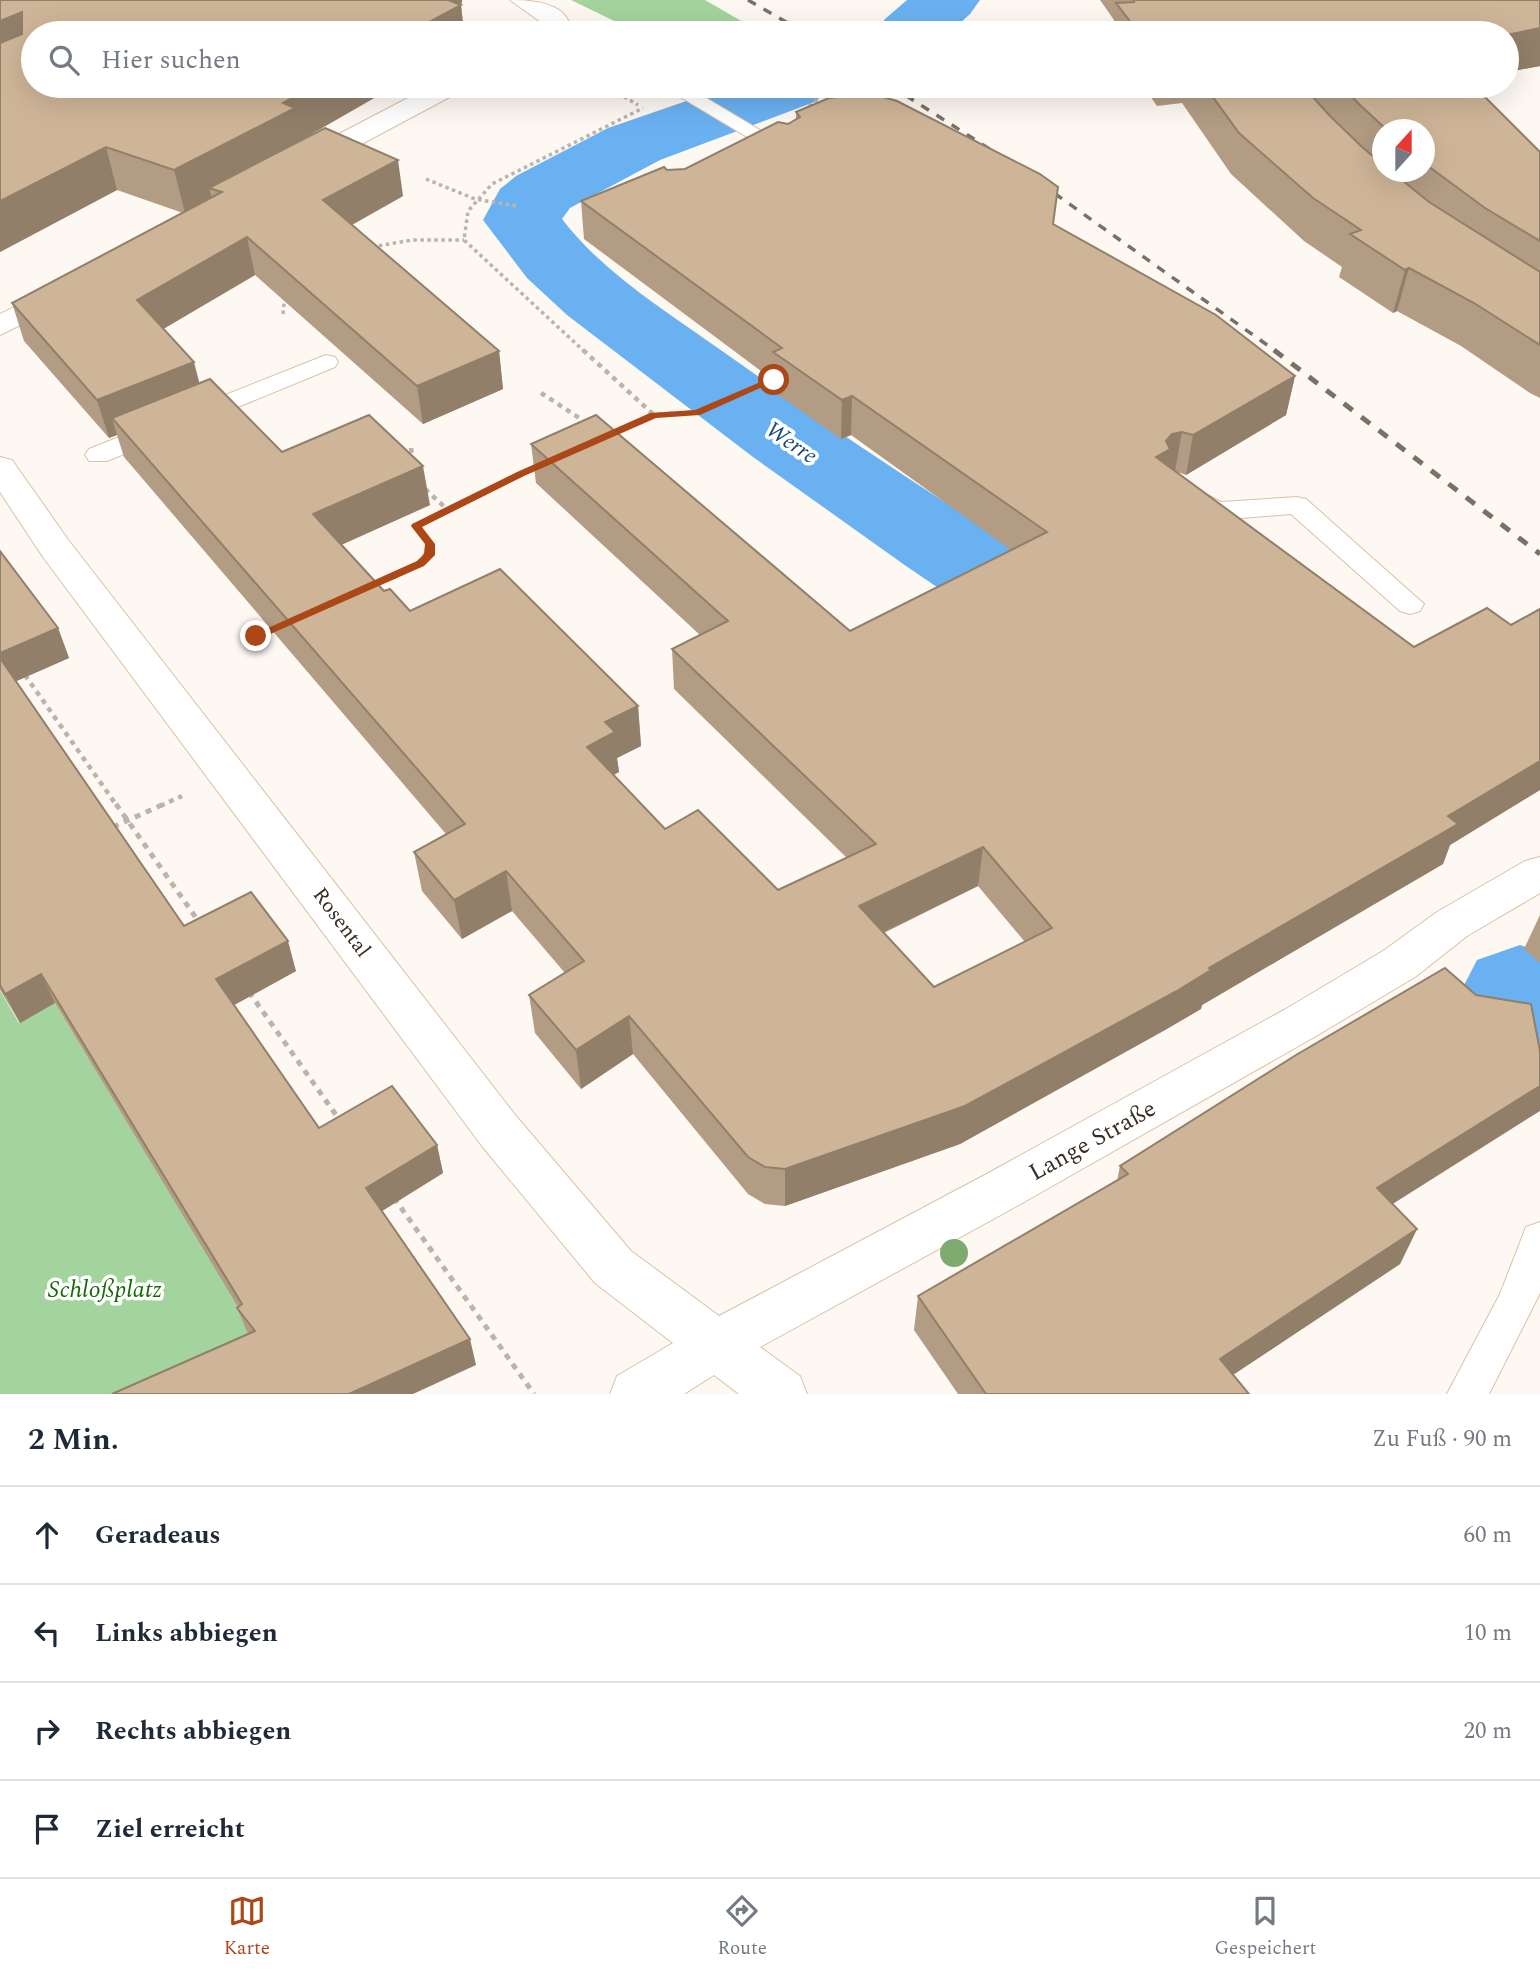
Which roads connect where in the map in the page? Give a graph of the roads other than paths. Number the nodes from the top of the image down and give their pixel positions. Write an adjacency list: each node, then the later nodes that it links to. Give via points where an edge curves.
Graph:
1 (522, 0): 2 (street)
2 (556, 21)
3 (427, 98): 6 (street)
4 (694, 98): 5 (lane, via 782,150)
5 (757, 161)
6 (279, 176)
7 (85, 280): 8 (street)
8 (0, 326)
9 (327, 362): 10 (lane)
10 (98, 455)
11 (0, 467): 16 (street, Rosental, via 56,549 537,1178 613,1267)
12 (1174, 482): 13 (lane, via 1216,511 1297,505)
13 (1410, 604)
14 (1540, 873): 16 (street, Lange Straße, via 1300,1023)
15 (1540, 1239): 19 (lane, via 1517,1302)
16 (716, 1346): 17 (street, Lange Straße); 18 (street, Rosental)
17 (636, 1394)
18 (781, 1394)
19 (1467, 1394)

